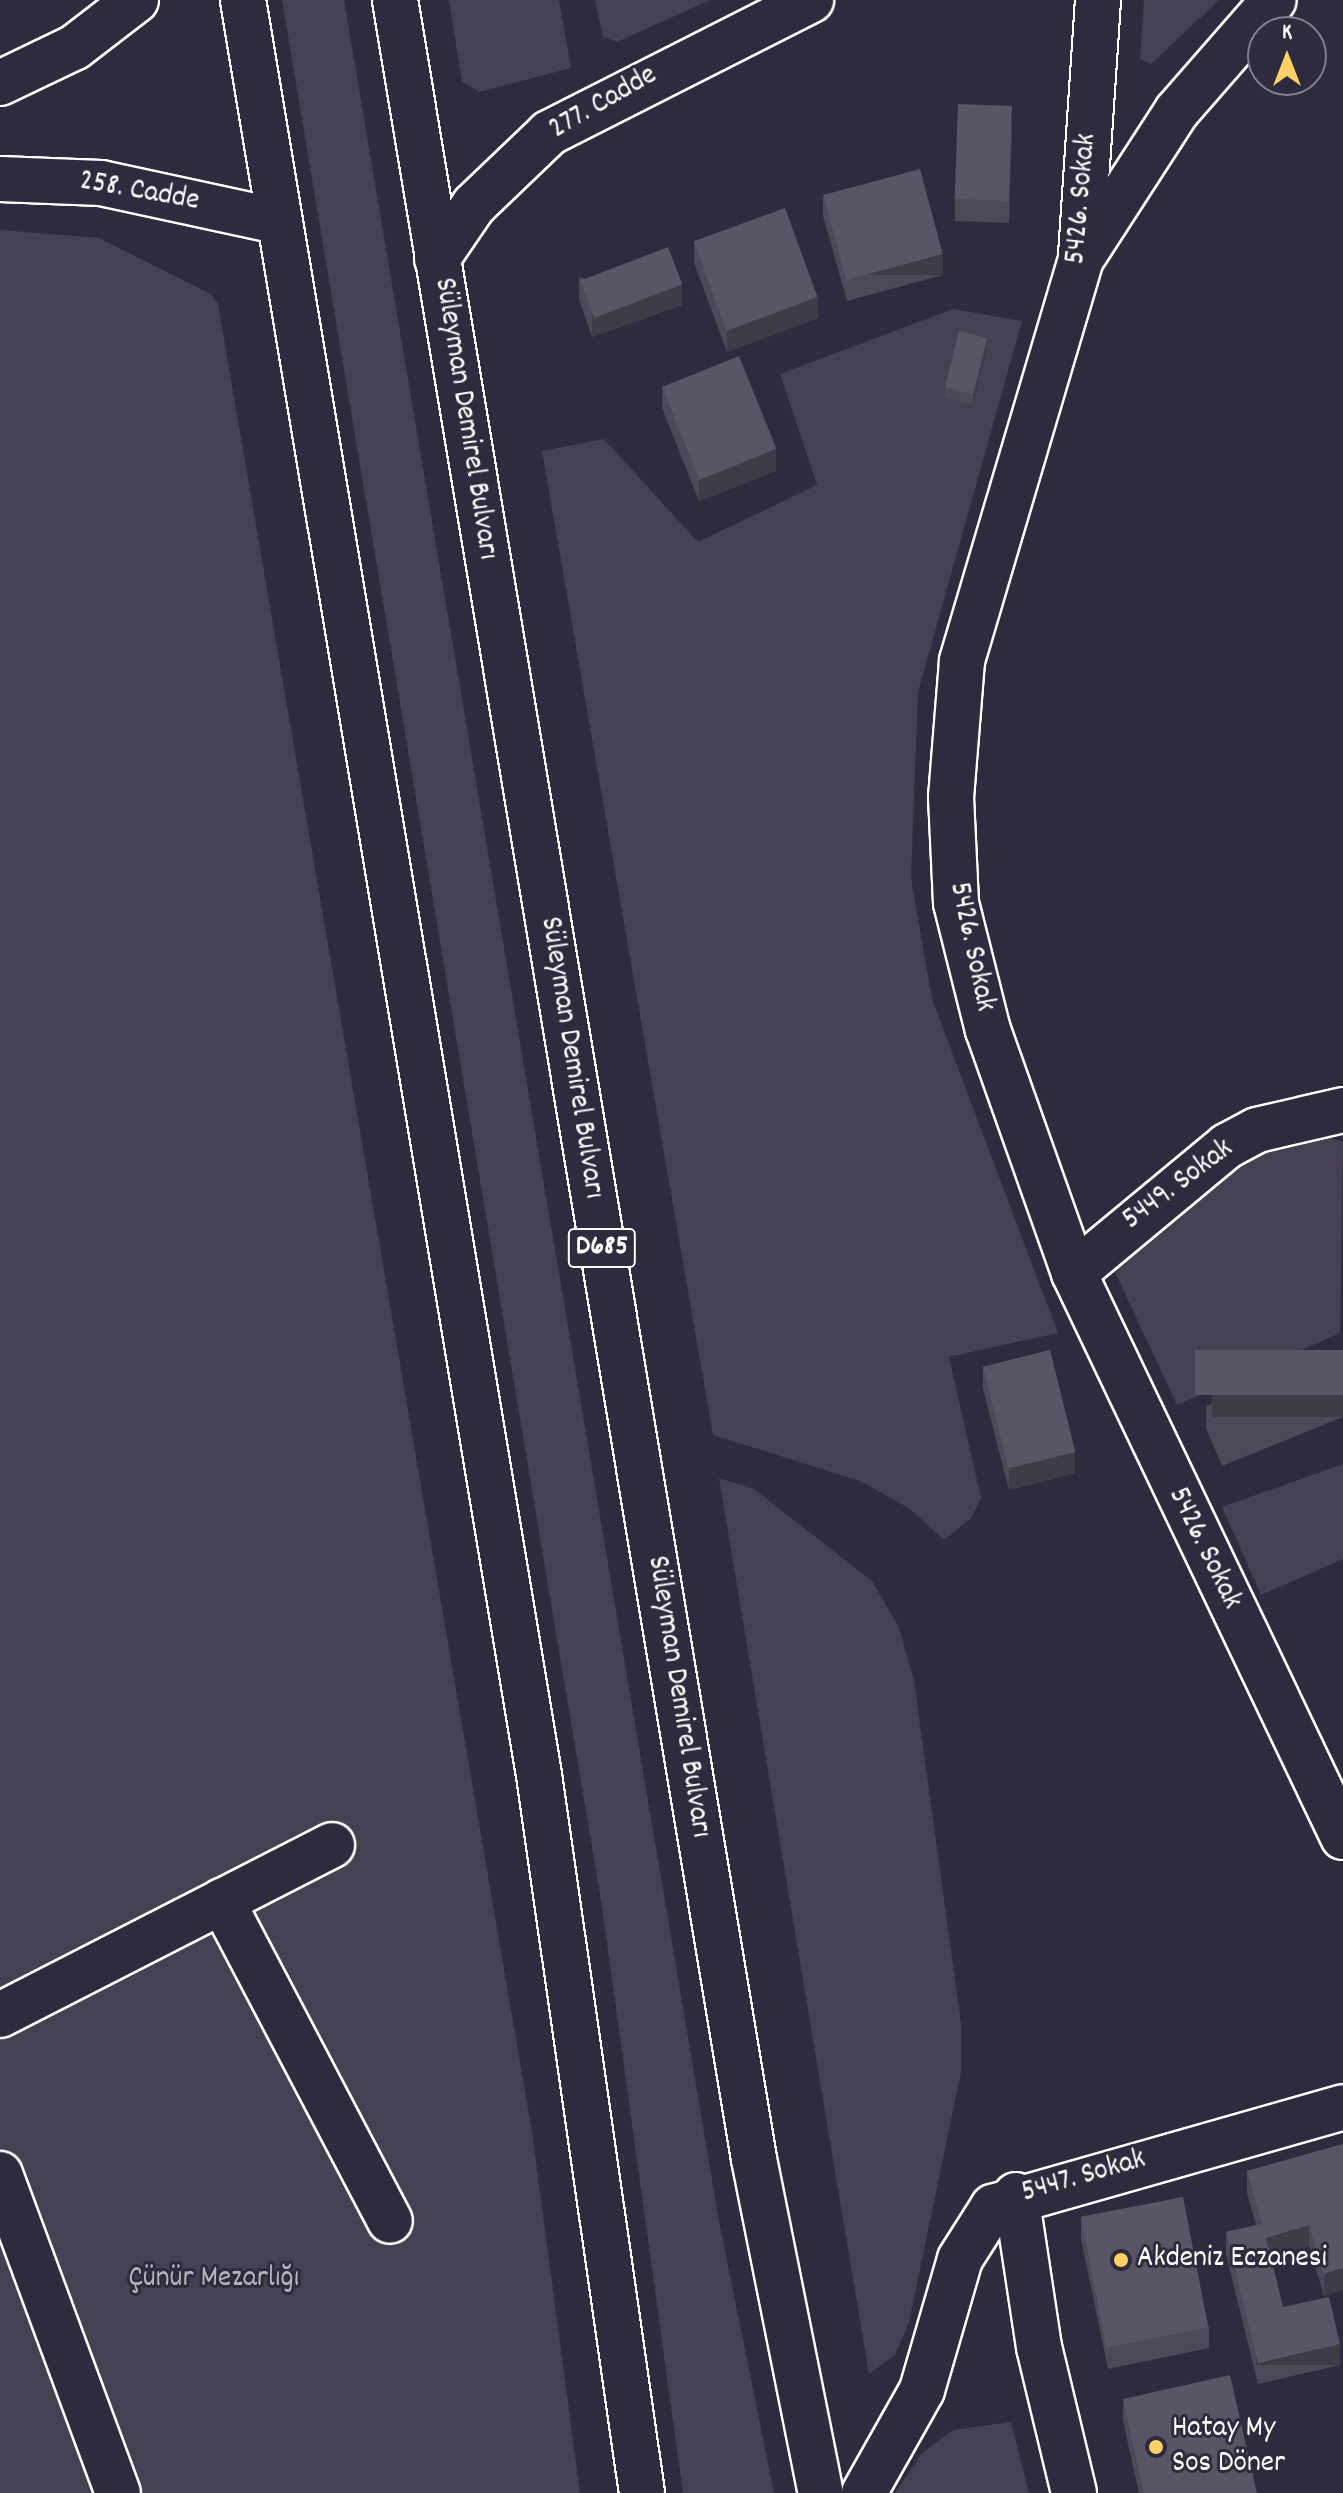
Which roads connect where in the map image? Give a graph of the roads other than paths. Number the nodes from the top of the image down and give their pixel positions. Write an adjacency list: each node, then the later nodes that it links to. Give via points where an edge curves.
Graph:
1 (136, 0): 7 (main road, via 75,47)
2 (243, 0): 9 (main road)
3 (395, 0): 10 (main road, Süleyman Demirel Bulvarı / D685)
4 (811, 0): 10 (main road, 277. Cadde, via 549,133 474,205)
5 (1098, 0): 11 (main road, 5426. Sokak)
6 (1274, 0): 11 (main road, via 1177,111)
7 (0, 83)
8 (0, 179): 9 (main road, 258. Cadde, via 101,183)
9 (277, 221): 23 (main road, via 539,1775)
10 (437, 259): 24 (main road, Süleyman Demirel Bulvarı / D685, via 754,2159)
11 (1081, 259): 13 (main road, 5426. Sokak, via 973,614 951,797 956,903 967,958)
12 (1343, 1110): 13 (main road, 5449. Sokak, via 1269,1127 1227,1146)
13 (1074, 1273): 14 (main road, 5426. Sokak)
14 (1343, 1837)
15 (332, 1845): 16 (main road)
16 (222, 1901): 17 (main road); 21 (main road)
17 (0, 2015)
18 (1343, 2107): 20 (main road, 5447. Sokak)
19 (0, 2174): 22 (main road)
20 (1016, 2195): 25 (main road, 5447. Sokak, via 993,2207 966,2247 922,2390); 26 (main road, via 1039,2347)
21 (390, 2221)
22 (118, 2493)
23 (642, 2493)
24 (821, 2493)
25 (864, 2493)
26 (1074, 2493)

